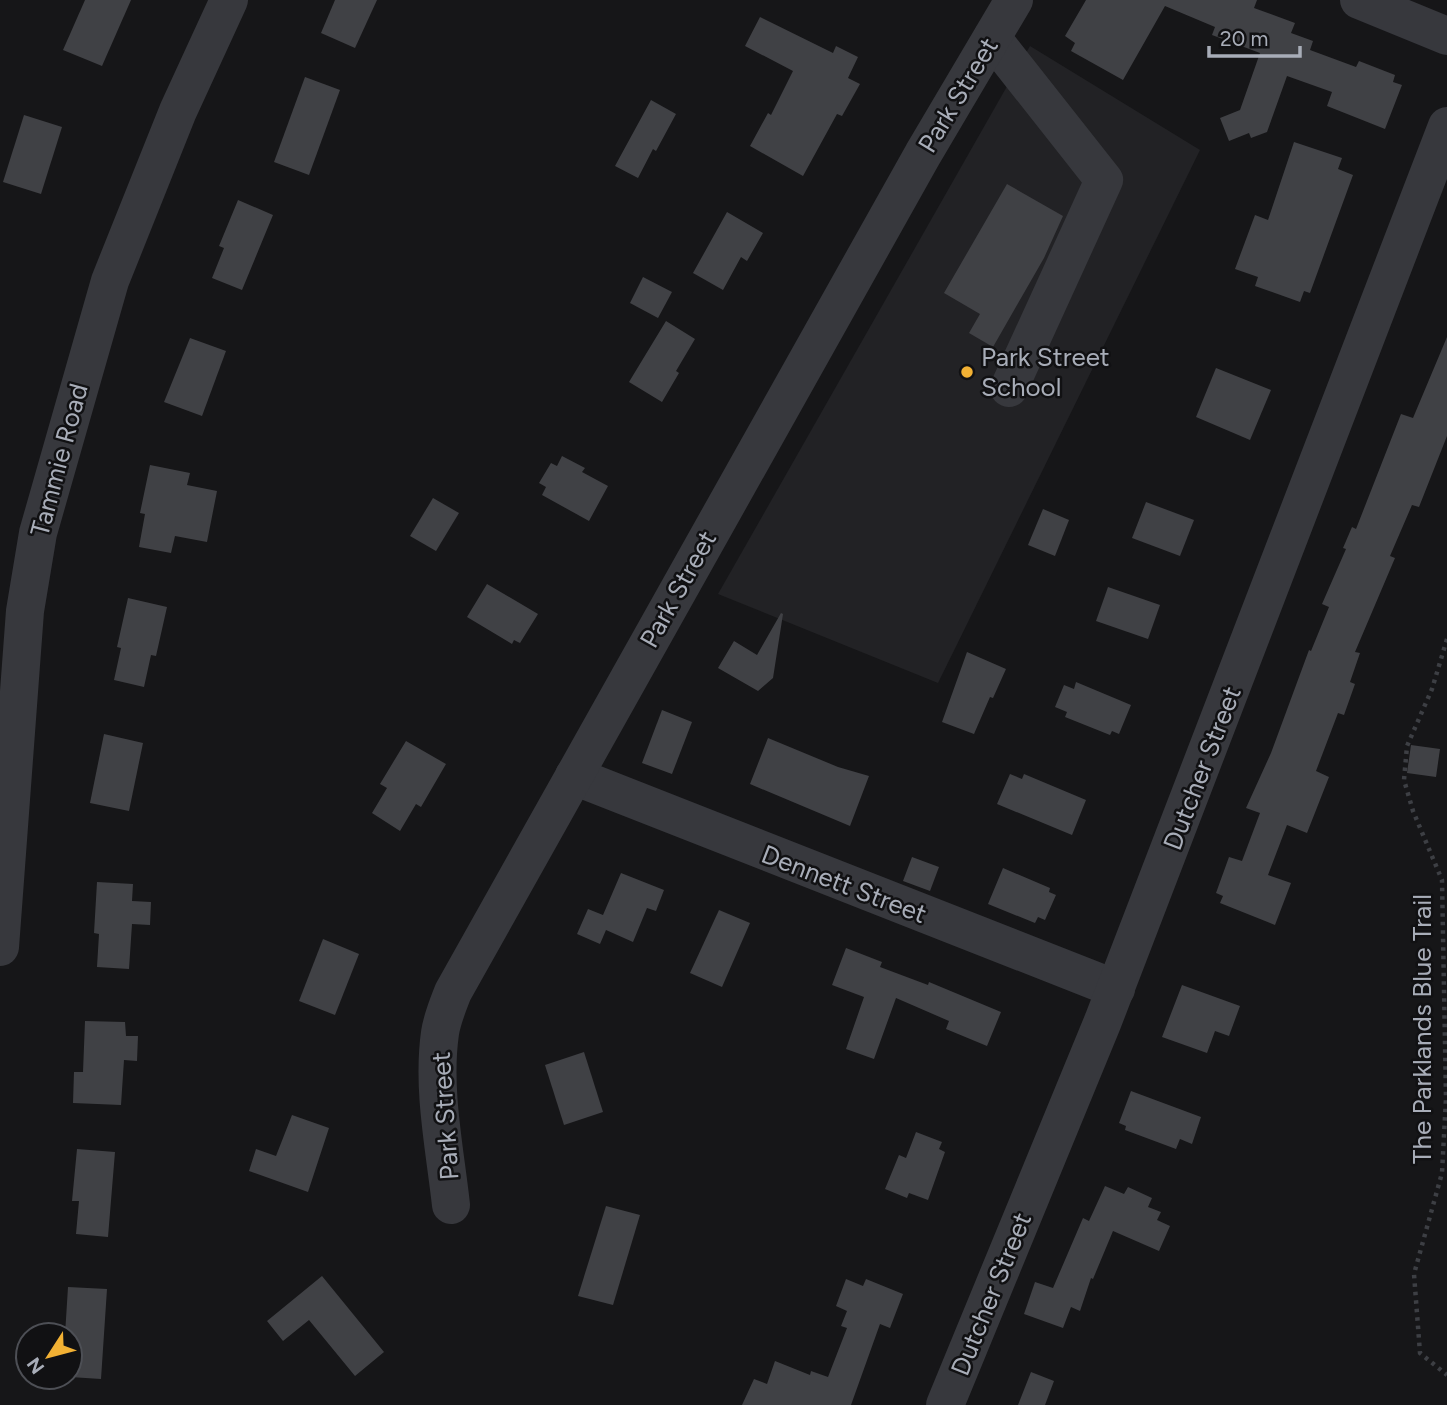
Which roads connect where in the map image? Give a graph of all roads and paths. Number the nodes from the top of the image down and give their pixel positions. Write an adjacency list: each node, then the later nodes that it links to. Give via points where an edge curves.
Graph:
1 (229, 0): 9 (street, Tammie Road, via 131,224 92,337 38,533)
2 (1014, 0): 5 (street, Park Street)
3 (1359, 0): 4 (street)
4 (1447, 36)
5 (992, 38): 7 (street, via 1104,180); 10 (street, Park Street)
6 (1447, 126): 12 (street, Dutcher Street)
7 (1009, 388)
8 (1447, 639): 14 (path, The Parklands Blue Trail, via 1407,746 1404,780 1442,880 1446,1098 1442,1173 1414,1274 1420,1353)
9 (7, 765): 11 (street, Tammie Road)
10 (574, 776): 12 (street, Dennett Street); 13 (street, Park Street, via 470,958 440,1031 439,1076)
11 (0, 947)
12 (1116, 989): 15 (street, Dutcher Street)
13 (451, 1205)
14 (1447, 1375)
15 (945, 1405)

